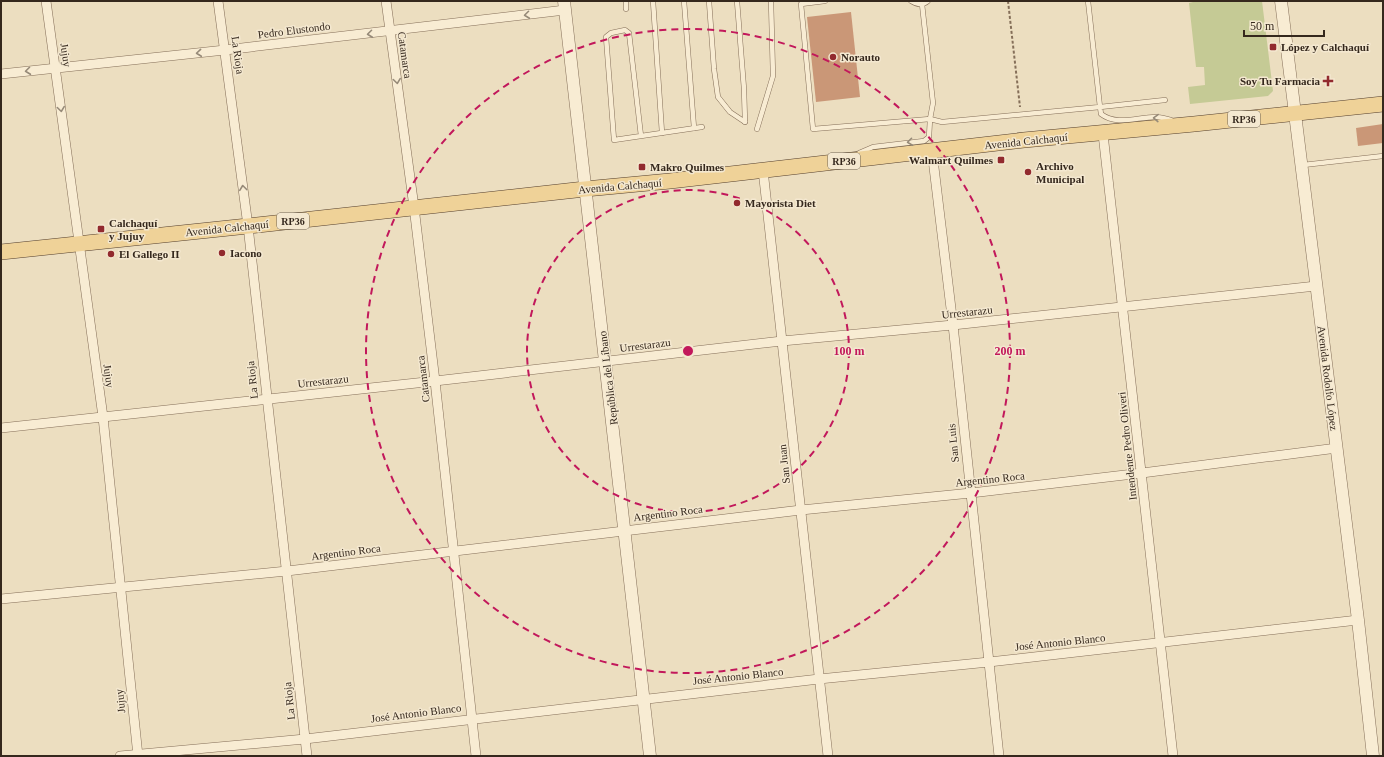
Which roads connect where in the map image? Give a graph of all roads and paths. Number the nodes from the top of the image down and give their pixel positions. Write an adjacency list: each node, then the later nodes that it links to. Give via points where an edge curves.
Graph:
1 (46, 1): 21 (street, Jujuy)
2 (218, 1): 20 (street, La Rioja)
3 (386, 1): 19 (street, Catamarca)
4 (626, 1): 18 (lane)
5 (653, 1): 33 (lane)
6 (684, 1): 31 (lane)
7 (709, 1): 8 (lane, via 718,97 730,112 745,122)
8 (737, 1)
9 (771, 1): 32 (lane, via 773,76)
10 (825, 1): 28 (lane, via 801,4 813,129)
11 (911, 1): 16 (lane)
12 (928, 1): 16 (lane)
13 (1008, 1): 27 (path)
14 (1088, 1): 25 (lane)
15 (1281, 1): 26 (street, Avenida Rodolfo López)
16 (922, 4): 28 (lane, via 933,103)
17 (565, 6): 19 (street, Pedro Elustondo, one-way to 19); 41 (street, República del Líbano)
18 (626, 9)
19 (390, 31): 20 (street, Pedro Elustondo, one-way to 20); 42 (street, Catamarca, one-way to 42)
20 (225, 50): 21 (street, Pedro Elustondo, one-way to 21); 43 (street, La Rioja, one-way to 20)
21 (56, 68): 22 (street, Pedro Elustondo, one-way to 22); 44 (street, Jujuy, one-way to 44)
22 (1, 74)
23 (1165, 100): 25 (lane)
24 (1383, 104): 26 (main road, Avenida Calchaquí / RP36)
25 (1100, 107): 27 (lane); 29 (lane, one-way to 25, via 1156,117 1115,121 1101,114)
26 (1294, 113): 29 (main road, Avenida Calchaquí / RP36); 39 (street, Avenida Rodolfo López)
27 (1021, 114): 28 (lane, via 942,122)
28 (930, 119): 38 (lane, one-way to 38, via 930,137 924,141 873,147)
29 (1194, 124): 34 (main road, Avenida Calchaquí / RP36)
30 (702, 127): 31 (lane)
31 (694, 128): 33 (lane)
32 (757, 129)
33 (662, 133): 35 (lane)
34 (1103, 134): 36 (main road, Avenida Calchaquí / RP36); 47 (street, Intendente Pedro Oliveri)
35 (641, 136): 35 (lane, via 629,33 625,30 606,37 614,140)
36 (932, 151): 38 (main road, Avenida Calchaquí / RP36); 48 (street, San Luis)
37 (1383, 156): 39 (lane)
38 (843, 161): 40 (main road, Avenida Calchaquí / RP36)
39 (1301, 165): 46 (street, Avenida Rodolfo López)
40 (762, 170): 41 (main road, Avenida Calchaquí / RP36); 49 (street, San Juan)
41 (585, 189): 42 (main road, Avenida Calchaquí / RP36); 50 (street, República del Líbano)
42 (414, 207): 43 (main road, Avenida Calchaquí / RP36); 51 (street, Catamarca)
43 (248, 226): 44 (main road, Avenida Calchaquí / RP36); 52 (street, La Rioja)
44 (80, 243): 45 (main road, Avenida Calchaquí / RP36); 53 (street, Jujuy)
45 (1, 252)
46 (1316, 286): 47 (street, Urrestarazu); 55 (street, Avenida Rodolfo López)
47 (1123, 307): 48 (street, Urrestarazu); 56 (street, Intendente Pedro Oliveri)
48 (953, 325): 49 (street, Urrestarazu); 57 (street, San Luis)
49 (782, 341): 50 (street, Urrestarazu); 58 (street, San Juan)
50 (606, 362): 51 (street, Urrestarazu); 59 (street, República del Líbano)
51 (435, 381): 52 (street, Urrestarazu); 60 (street, Catamarca)
52 (266, 398): 53 (street, Urrestarazu); 61 (street, La Rioja)
53 (103, 417): 54 (street, Urrestarazu); 62 (street, Jujuy)
54 (1, 428)
55 (1337, 448): 56 (street, Argentino Roca); 64 (street, Avenida Rodolfo López)
56 (1142, 473): 57 (street, Argentino Roca); 65 (street, Intendente Pedro Oliveri)
57 (971, 493): 58 (street, Argentino Roca); 66 (street, San Luis)
58 (801, 510): 59 (street, Argentino Roca); 67 (street, San Juan)
59 (625, 530): 60 (street, Argentino Roca); 68 (street, República del Líbano)
60 (454, 551): 61 (street, Argentino Roca); 69 (street, Catamarca)
61 (287, 571): 62 (street, Argentino Roca); 70 (street, La Rioja)
62 (120, 587): 63 (street, Argentino Roca); 71 (street, Jujuy)
63 (1, 600)
64 (1358, 620): 65 (street, José Antonio Blanco); 79 (street, Avenida Rodolfo López)
65 (1161, 643): 66 (street, José Antonio Blanco); 78 (street, Intendente Pedro Oliveri)
66 (990, 662): 67 (street, José Antonio Blanco); 77 (street, San Luis)
67 (819, 679): 68 (street, José Antonio Blanco); 76 (street, San Juan)
68 (643, 699): 69 (street, José Antonio Blanco); 75 (street, República del Líbano)
69 (472, 719): 70 (street, José Antonio Blanco); 74 (street, Catamarca)
70 (305, 739): 71 (street, José Antonio Blanco); 73 (street, La Rioja)
71 (138, 755): 72 (street, José Antonio Blanco)
72 (120, 756)
73 (307, 756)
74 (476, 756)
75 (650, 756)
76 (828, 756)
77 (999, 756)
78 (1173, 756)
79 (1373, 756)

